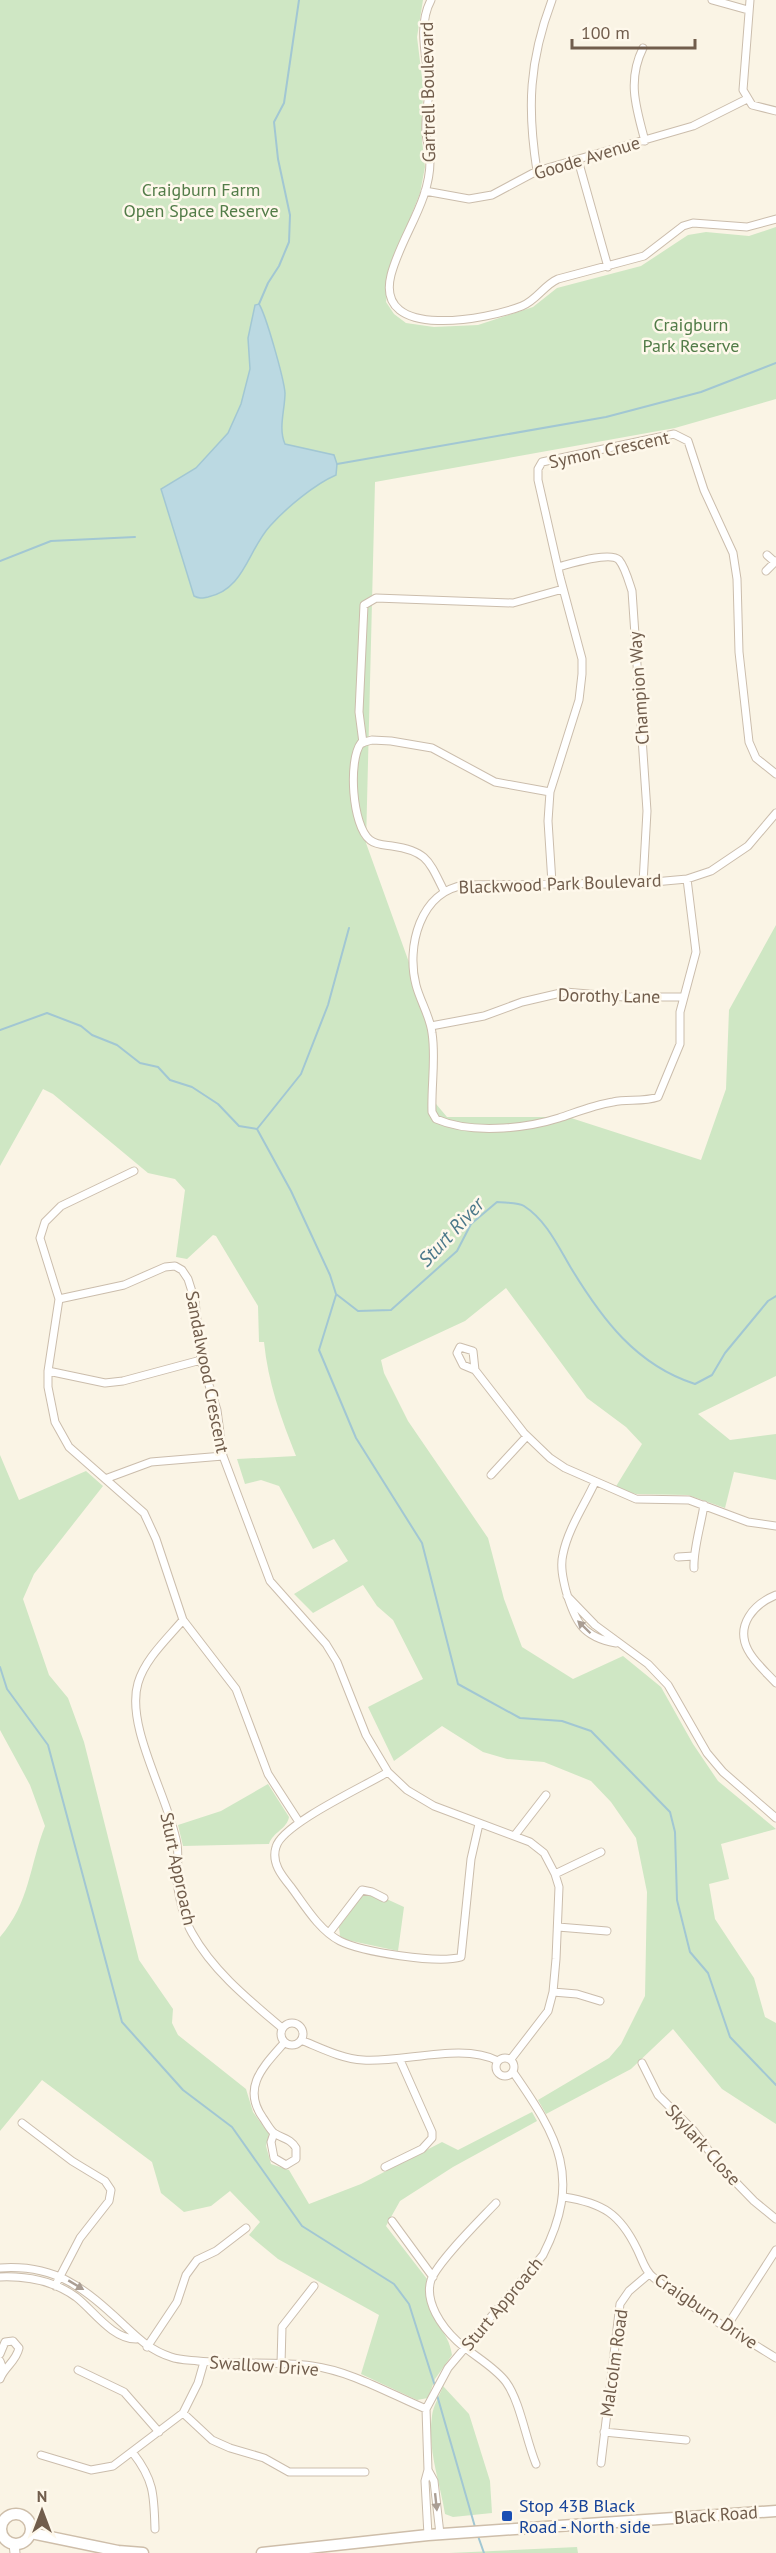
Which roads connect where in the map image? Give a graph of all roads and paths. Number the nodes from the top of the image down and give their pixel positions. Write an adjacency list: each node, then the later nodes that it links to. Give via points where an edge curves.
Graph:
1 (431, 0): 12 (street, Gartrell Boulevard, via 424,37 430,158)
2 (552, 0): 11 (street, via 533,65 531,132)
3 (712, 0): 5 (street)
4 (750, 0): 5 (street)
5 (748, 10): 7 (street, via 743,90)
6 (643, 48): 9 (street, via 635,68 633,92)
7 (747, 99): 8 (street, via 760,108); 9 (street, Goode Avenue, via 693,126)
8 (776, 111)
9 (645, 141): 10 (street, Goode Avenue)
10 (578, 160): 11 (street, Goode Avenue); 14 (street)
11 (537, 171): 12 (street, Goode Avenue, via 492,195 469,199)
12 (425, 191): 14 (street, Gartrell Boulevard, via 391,274 389,290 395,306 409,316 464,321 496,314 524,306 558,279)
13 (776, 219): 14 (street, Gartrell Boulevard, via 747,227 693,223 683,226 644,256)
14 (608, 267)
15 (767, 555): 16 (street)
16 (776, 562): 18 (street)
17 (558, 567): 19 (street, Symon Crescent); 21 (street, Symon Crescent, via 538,480 542,462 674,434 688,441 704,490 733,552 749,742 756,758); 26 (street, Champion Way, via 614,557 620,561 632,591 647,811)
18 (766, 571)
19 (563, 589): 20 (street, via 513,603 376,598 364,605 359,727); 22 (street, Symon Crescent, via 582,659 582,687)
20 (363, 743): 22 (street, via 391,741 432,748 495,782); 27 (street, via 356,757 355,794 362,830 377,844 418,852 431,866)
21 (776, 774)
22 (550, 792): 25 (street, Symon Crescent)
23 (776, 813): 24 (street, Blackwood Park Boulevard, via 748,846 711,871)
24 (687, 879): 26 (street, Blackwood Park Boulevard); 28 (street, Blackwood Park Boulevard, via 697,941)
25 (552, 883): 26 (street, Blackwood Park Boulevard); 27 (street, Blackwood Park Boulevard, via 465,885)
26 (643, 883)
27 (444, 891): 29 (street, Blackwood Park Boulevard, via 424,915 413,950 416,985)
28 (684, 997): 29 (street, Dorothy Lane, via 624,998 565,992 484,1016); 29 (street, Blackwood Park Boulevard, via 680,1044 658,1096 646,1101 615,1101 528,1124 481,1127 436,1119 432,1112)
29 (431, 1026)
30 (134, 1171): 31 (street, via 61,1206 45,1222 40,1238)
31 (59, 1299): 32 (street, Sandalwood Crescent, via 124,1285 165,1267 182,1269 191,1288); 34 (street)
32 (201, 1360): 34 (street, via 105,1383); 36 (street, Sandalwood Crescent, via 217,1410)
33 (475, 1370): 35 (street)
34 (48, 1371): 38 (street, via 55,1422 69,1447)
35 (527, 1436): 37 (street); 39 (street, via 550,1458)
36 (223, 1456): 38 (street, via 152,1462); 48 (street, Sandalwood Crescent, via 270,1581 326,1644 366,1735)
37 (491, 1475)
38 (105, 1479): 46 (street, via 144,1513)
39 (595, 1482): 40 (street, via 636,1499 685,1499); 50 (street, via 562,1556 567,1596 668,1685 707,1753)
40 (704, 1505): 41 (street, via 748,1522); 42 (street)
41 (776, 1526)
42 (694, 1556): 43 (street); 44 (street)
43 (678, 1557)
44 (694, 1568)
45 (776, 1595): 47 (street, via 753,1608 744,1638 749,1652)
46 (183, 1620): 51 (street, via 236,1689 268,1774); 62 (street, Sturt Approach, via 138,1682 135,1702 140,1730 178,1845 177,1882 192,1933 227,1979)
47 (776, 1683)
48 (388, 1772): 51 (street); 52 (street, Sandalwood Crescent, via 407,1790 434,1806)
49 (546, 1795): 53 (street)
50 (776, 1818)
51 (299, 1822): 59 (street, via 281,1837 274,1860 280,1873)
52 (479, 1824): 53 (street, Sandalwood Crescent); 59 (street, via 471,1858 461,1957 415,1957 373,1950 341,1941)
53 (515, 1834): 55 (street, Sandalwood Crescent, via 544,1854)
54 (601, 1852): 55 (street)
55 (555, 1874): 57 (street, Sandalwood Crescent, via 559,1887)
56 (384, 1898): 59 (street, via 362,1890)
57 (558, 1927): 58 (street); 60 (street, Sandalwood Crescent)
58 (607, 1931)
59 (329, 1933)
60 (553, 1992): 61 (street); 65 (street, Sandalwood Crescent, via 548,2011)
61 (600, 2001)
62 (282, 2028): 63 (street, via 291,2023 298,2025); 64 (street)
63 (301, 2040): 64 (street, via 291,2045); 66 (street, via 346,2058)
64 (284, 2043): 71 (street, via 257,2074 252,2094 258,2111)
65 (511, 2059): 67 (street); 69 (street)
66 (400, 2060): 67 (street, via 468,2054 487,2055); 72 (street, via 432,2138 422,2149)
67 (498, 2061): 69 (street, via 500,2074)
68 (642, 2063): 75 (street, Skylark Close, via 658,2095 694,2131 721,2167)
69 (513, 2072): 73 (street, Sturt Approach, via 560,2152)
70 (22, 2123): 81 (street, via 105,2181 111,2190 109,2201 80,2238)
71 (274, 2133): 71 (street, via 274,2158 286,2165 292,2163 296,2148)
72 (385, 2167)
73 (564, 2197): 80 (street, Craigburn Drive, via 589,2201 609,2211 627,2229); 89 (street, Sturt Approach, via 543,2255)
74 (496, 2203): 83 (street)
75 (776, 2219)
76 (392, 2221): 83 (street)
77 (246, 2228): 88 (street, via 216,2252 197,2260 186,2275 177,2302)
78 (776, 2250): 86 (street)
79 (0, 2268): 81 (street, Swallow Drive, via 35,2269)
80 (649, 2274): 86 (street, Craigburn Drive); 101 (street, Malcolm Road, via 620,2304)
81 (60, 2276): 84 (street); 87 (street, Swallow Drive, one-way to 87, via 99,2301)
82 (0, 2277): 84 (street, Swallow Drive, via 38,2280)
83 (433, 2277): 89 (street, via 430,2290 435,2312 448,2332)
84 (55, 2286): 87 (street, Swallow Drive, via 75,2296 123,2336)
85 (314, 2286): 94 (street, via 282,2327)
86 (726, 2326): 91 (street, Craigburn Drive)
87 (136, 2339): 88 (street, Swallow Drive)
88 (147, 2347): 93 (street, Swallow Drive, via 173,2358)
89 (466, 2348): 98 (street, Sturt Approach, via 448,2368); 106 (street, via 505,2381 514,2396)
90 (0, 2354): 95 (street, via 5,2342 13,2341 19,2348 17,2356)
91 (776, 2358)
92 (0, 2361): 95 (street)
93 (204, 2362): 94 (street, Swallow Drive); 99 (street)
94 (281, 2364): 98 (street, Swallow Drive, via 313,2366 356,2379)
95 (3, 2369): 97 (street)
96 (78, 2370): 100 (street, via 124,2392)
97 (0, 2379)
98 (426, 2409): 107 (street)
99 (183, 2413): 100 (street); 108 (street, via 212,2440 264,2457 289,2472)
100 (159, 2432): 103 (street)
101 (604, 2432): 102 (street); 105 (street, Malcolm Road)
102 (686, 2440)
103 (133, 2453): 104 (street, via 113,2466 91,2470); 111 (street, via 153,2487)
104 (41, 2456)
105 (601, 2463)
106 (536, 2464)
107 (428, 2470): 113 (street, via 425,2481); 113 (street, one-way to 113, via 434,2481)
108 (365, 2472)
109 (776, 2511): 113 (main road, Black Road)
110 (1, 2522): 112 (main road, via 16,2514 24,2516); 114 (main road, via 1,2533)
111 (155, 2529)
112 (31, 2533): 114 (main road); 115 (main road)
113 (434, 2534): 116 (main road, Black Road)
114 (14, 2548)
115 (143, 2553)
116 (262, 2553)

